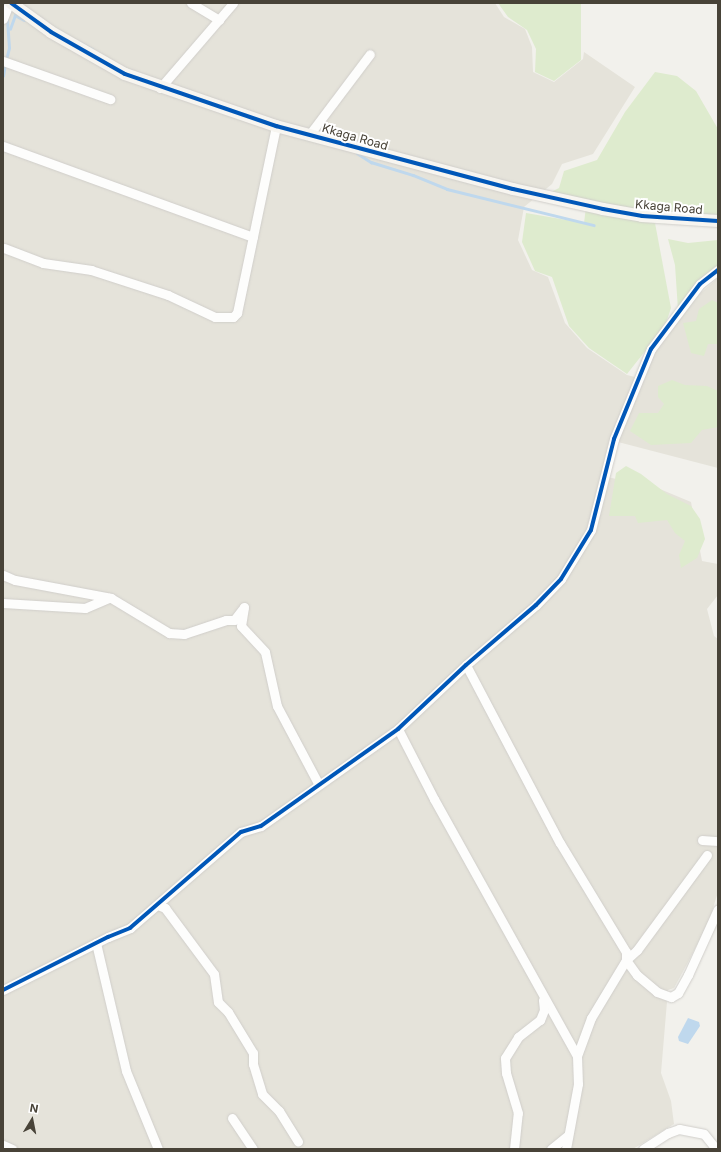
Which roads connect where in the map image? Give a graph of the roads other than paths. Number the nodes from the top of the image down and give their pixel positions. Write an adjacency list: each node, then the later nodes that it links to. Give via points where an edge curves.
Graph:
1 (10, 3): 4 (street); 8 (street, Kkaga Road, via 57,36 125,74)
2 (191, 3): 5 (street)
3 (233, 3): 5 (street)
4 (3, 19)
5 (219, 20): 8 (street)
6 (370, 54): 11 (street)
7 (3, 61): 9 (street)
8 (160, 88): 10 (street, Kkaga Road)
9 (110, 99)
10 (276, 126): 11 (street, Kkaga Road); 14 (street)
11 (309, 135): 13 (street, Kkaga Road, via 513,189 603,209 642,216)
12 (3, 146): 14 (street)
13 (718, 221)
14 (253, 236): 15 (street, via 237,313 233,318 226,319 215,317 168,295 91,270 42,263)
15 (4, 248)
16 (718, 270): 20 (street, via 700,284 651,349 642,367 612,445 591,530 582,547 561,579 536,605)
17 (3, 575): 18 (street, via 15,580)
18 (111, 598): 19 (street, via 85,608); 22 (street, via 169,632 184,634 226,620 234,620 244,607 241,626 265,652 277,706)
19 (3, 603)
20 (466, 665): 21 (street); 29 (street, via 560,843 622,946)
21 (398, 729): 22 (street); 31 (street)
22 (318, 784): 26 (street, via 261,826 241,832)
23 (702, 840): 24 (street)
24 (718, 841)
25 (707, 855): 29 (street, via 637,950)
26 (158, 905): 28 (street, via 130,928); 35 (street, via 165,908 214,974 218,1002 228,1012 253,1053 253,1064 262,1094 279,1111)
27 (718, 909): 29 (street, via 688,975 674,996 657,992 637,975)
28 (96, 943): 30 (street); 39 (street, via 126,1071)
29 (626, 960): 32 (street, via 592,1018)
30 (3, 990)
31 (543, 997): 32 (street); 37 (street, via 544,1010 540,1020 518,1037 505,1058 506,1073 518,1114)
32 (577, 1056): 34 (street, via 578,1084)
33 (232, 1118): 40 (street)
34 (567, 1136): 41 (street); 42 (street)
35 (298, 1141)
36 (3, 1145): 38 (street)
37 (516, 1147)
38 (12, 1149)
39 (158, 1149)
40 (253, 1149)
41 (550, 1149)
42 (566, 1149)
43 (643, 1149): 44 (street, via 679,1129 704,1134)
44 (716, 1149)

